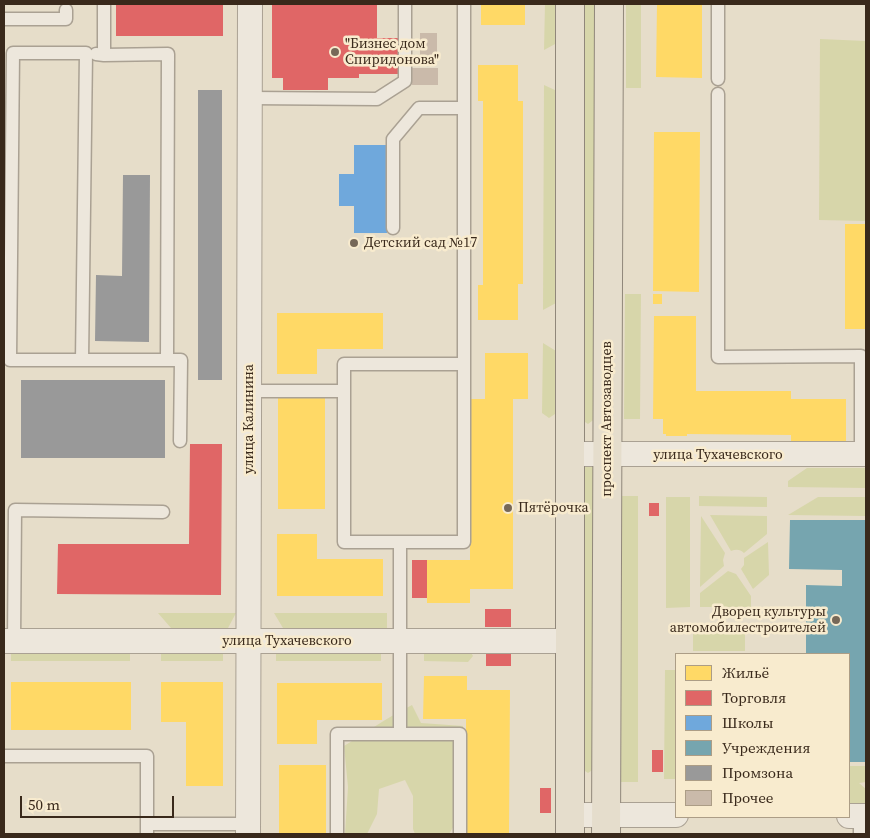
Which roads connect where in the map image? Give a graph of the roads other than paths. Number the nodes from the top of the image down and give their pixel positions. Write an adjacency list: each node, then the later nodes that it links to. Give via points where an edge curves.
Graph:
1 (104, 4): 11 (lane)
2 (250, 4): 14 (street, улица Калинина)
3 (405, 4): 14 (lane, via 405,80 378,99)
4 (464, 4): 15 (lane)
5 (570, 4): 24 (main road)
6 (609, 4): 25 (main road, проспект Автозаводцев)
7 (718, 4): 12 (lane)
8 (66, 10): 9 (lane, via 66,19)
9 (4, 19)
10 (86, 53): 11 (lane); 18 (lane); 18 (lane, via 13,53 10,360)
11 (104, 54): 19 (lane, via 168,54)
12 (718, 79)
13 (718, 94): 17 (lane, via 718,357)
14 (250, 98): 21 (street, улица Калинина)
15 (464, 108): 16 (lane, via 418,108 393,139); 20 (lane)
16 (393, 228)
17 (863, 356): 26 (lane)
18 (82, 360): 19 (lane)
19 (167, 360): 23 (lane, via 181,360)
20 (464, 364): 22 (lane, via 344,364); 29 (lane, via 464,542)
21 (249, 391): 22 (lane); 31 (street, улица Калинина)
22 (344, 391): 29 (lane, via 344,542)
23 (180, 442)
24 (570, 454): 25 (street, улица Тухачевского); 33 (main road)
25 (607, 454): 26 (street, улица Тухачевского); 38 (main road, проспект Автозаводцев)
26 (864, 454)
27 (9, 510): 28 (lane); 30 (lane)
28 (163, 512)
29 (400, 542): 32 (lane)
30 (9, 641): 31 (street, улица Тухачевского)
31 (248, 641): 32 (street, улица Тухачевского); 40 (street, улица Калинина)
32 (400, 641): 33 (street, улица Тухачевского); 34 (lane)
33 (570, 641): 37 (main road)
34 (400, 734): 41 (lane, via 337,734); 42 (lane, via 460,734)
35 (4, 756): 39 (lane, via 147,756)
36 (675, 815): 38 (street)
37 (570, 824): 38 (street)
38 (606, 824)
39 (147, 829): 40 (lane)
40 (248, 829)
41 (337, 834)
42 (460, 834)

